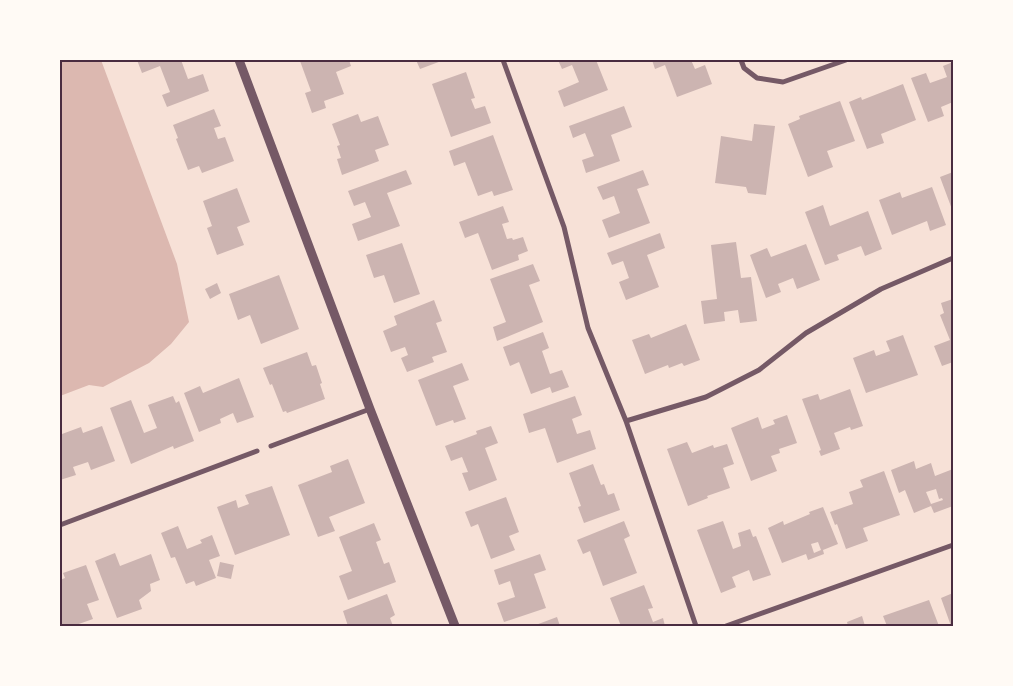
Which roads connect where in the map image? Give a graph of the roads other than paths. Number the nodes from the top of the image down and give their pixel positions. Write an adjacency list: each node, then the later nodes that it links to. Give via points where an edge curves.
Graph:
1 (239, 60): 6 (street)
2 (503, 60): 7 (street, via 564,227 588,328)
3 (741, 60): 4 (street, via 744,68 757,78 783,82)
4 (846, 60)
5 (953, 258): 7 (street, via 882,288 806,333 758,370 706,396)
6 (370, 409): 8 (street); 12 (street)
7 (626, 421): 13 (street)
8 (271, 446)
9 (257, 451): 10 (street)
10 (60, 525)
11 (953, 545): 14 (street)
12 (455, 626)
13 (696, 626)
14 (726, 626)

